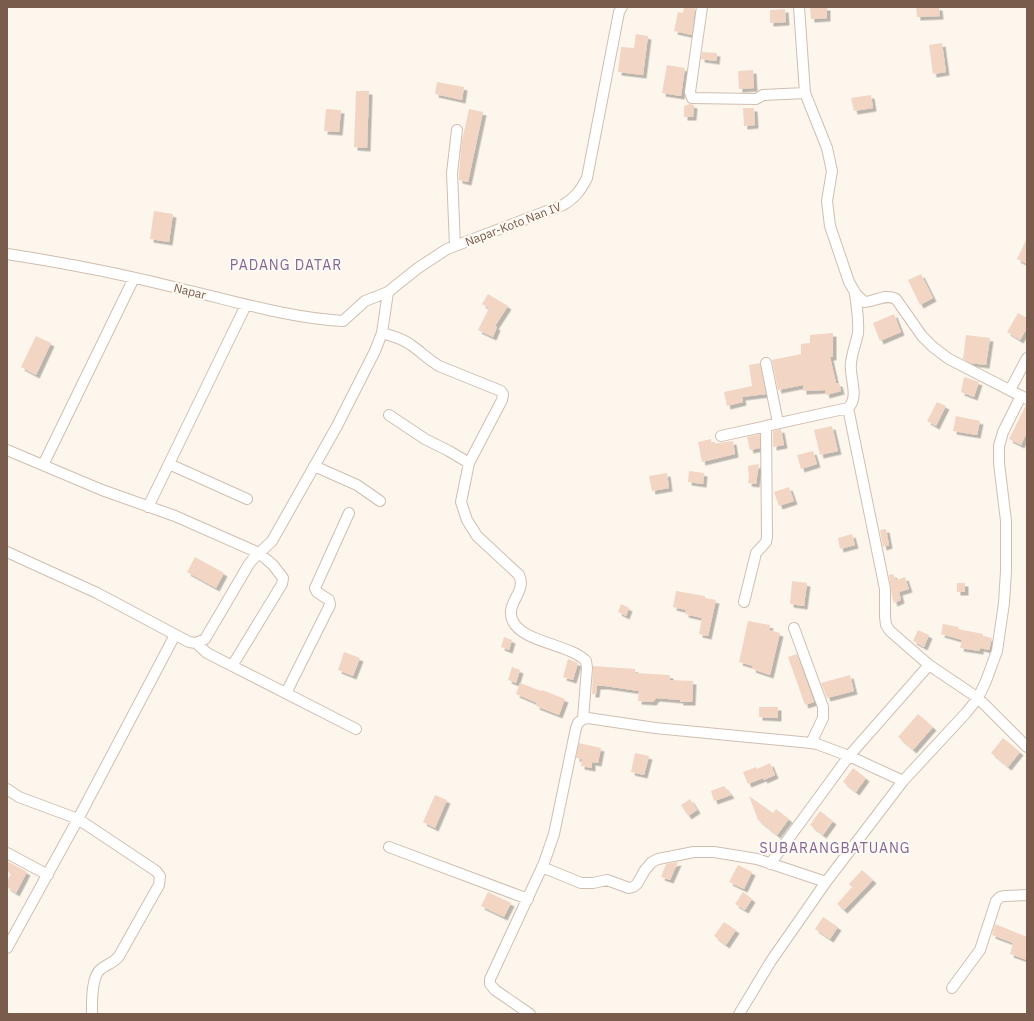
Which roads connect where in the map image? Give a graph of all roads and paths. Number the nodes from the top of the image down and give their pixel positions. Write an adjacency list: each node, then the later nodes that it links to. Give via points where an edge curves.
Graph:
1 (622, 7): 6 (street, Napar-Koto Nan IV, via 587,178 578,194 563,205)
2 (702, 7): 4 (street, via 690,92 692,98 756,99 762,95)
3 (799, 7): 4 (street)
4 (805, 93): 10 (street, via 832,166 827,201 830,226 849,282)
5 (457, 130): 6 (street, via 452,173)
6 (454, 246): 9 (street, Napar-Koto Nan IV, via 432,258)
7 (7, 254): 8 (street, Napar, via 56,261)
8 (134, 278): 12 (street, Napar); 26 (street)
9 (388, 292): 11 (street, Napar-Koto Nan IV); 13 (street)
10 (857, 296): 16 (street, via 870,301 887,297 896,299 933,347); 18 (street, via 858,334 851,364 853,398)
11 (365, 301): 12 (street, Napar, via 343,321 318,320)
12 (246, 304): 25 (street)
13 (382, 333): 24 (street, via 403,340 439,366 501,390 502,400); 27 (street, via 347,406)
14 (1027, 358): 16 (street)
15 (766, 363): 20 (street)
16 (1010, 390): 17 (street)
17 (1024, 398): 41 (street, via 1003,432 999,446 1006,521 1004,603 994,662)
18 (848, 408): 20 (street); 38 (street, via 885,589 886,625)
19 (389, 415): 24 (street, via 425,439)
20 (778, 423): 21 (street)
21 (766, 426): 22 (street); 34 (street, via 767,537 766,542 756,553)
22 (721, 436)
23 (7, 450): 26 (street)
24 (469, 463): 42 (street, via 461,502 467,520 477,536 519,575 522,582 511,607 514,624 522,631 574,653 586,661)
25 (169, 464): 28 (street); 30 (street)
26 (43, 465): 30 (street)
27 (314, 466): 29 (street, via 357,485); 33 (street, via 272,541)
28 (247, 499)
29 (380, 501)
30 (148, 507): 33 (street, via 175,516)
31 (349, 513): 40 (street, via 315,588 329,600 330,605)
32 (7, 552): 36 (street, via 97,593)
33 (259, 553): 37 (street, via 249,564 208,635); 39 (street, via 273,565 284,581)
34 (744, 602)
35 (794, 628): 44 (street, via 823,707 823,718)
36 (175, 635): 37 (street); 49 (street)
37 (196, 643): 39 (street, via 207,653)
38 (929, 665): 41 (street); 46 (street)
39 (232, 666): 40 (street)
40 (286, 694): 43 (street)
41 (978, 698): 45 (street); 47 (street)
42 (583, 719): 44 (street, via 594,718 654,728); 53 (street, via 576,728 554,834)
43 (356, 729)
44 (811, 743): 46 (street)
45 (1027, 747)
46 (849, 756): 47 (street); 52 (street)
47 (903, 781): 55 (street)
48 (7, 788): 49 (street, via 19,797)
49 (78, 819): 54 (street); 61 (street, via 156,871 161,879 119,956 97,972)
50 (389, 847): 57 (street)
51 (7, 853): 54 (street)
52 (770, 864): 53 (street, via 732,854 694,852 652,862 637,884 629,888 607,880 581,883); 55 (street)
53 (542, 867): 57 (street)
54 (48, 875): 58 (street)
55 (826, 882): 60 (street)
56 (1027, 895): 59 (street, via 1000,897 996,901 980,950)
57 (528, 899): 62 (street, via 489,981 491,987)
58 (7, 948)
59 (952, 988)
60 (740, 1013)
61 (92, 1014)
62 (530, 1014)

